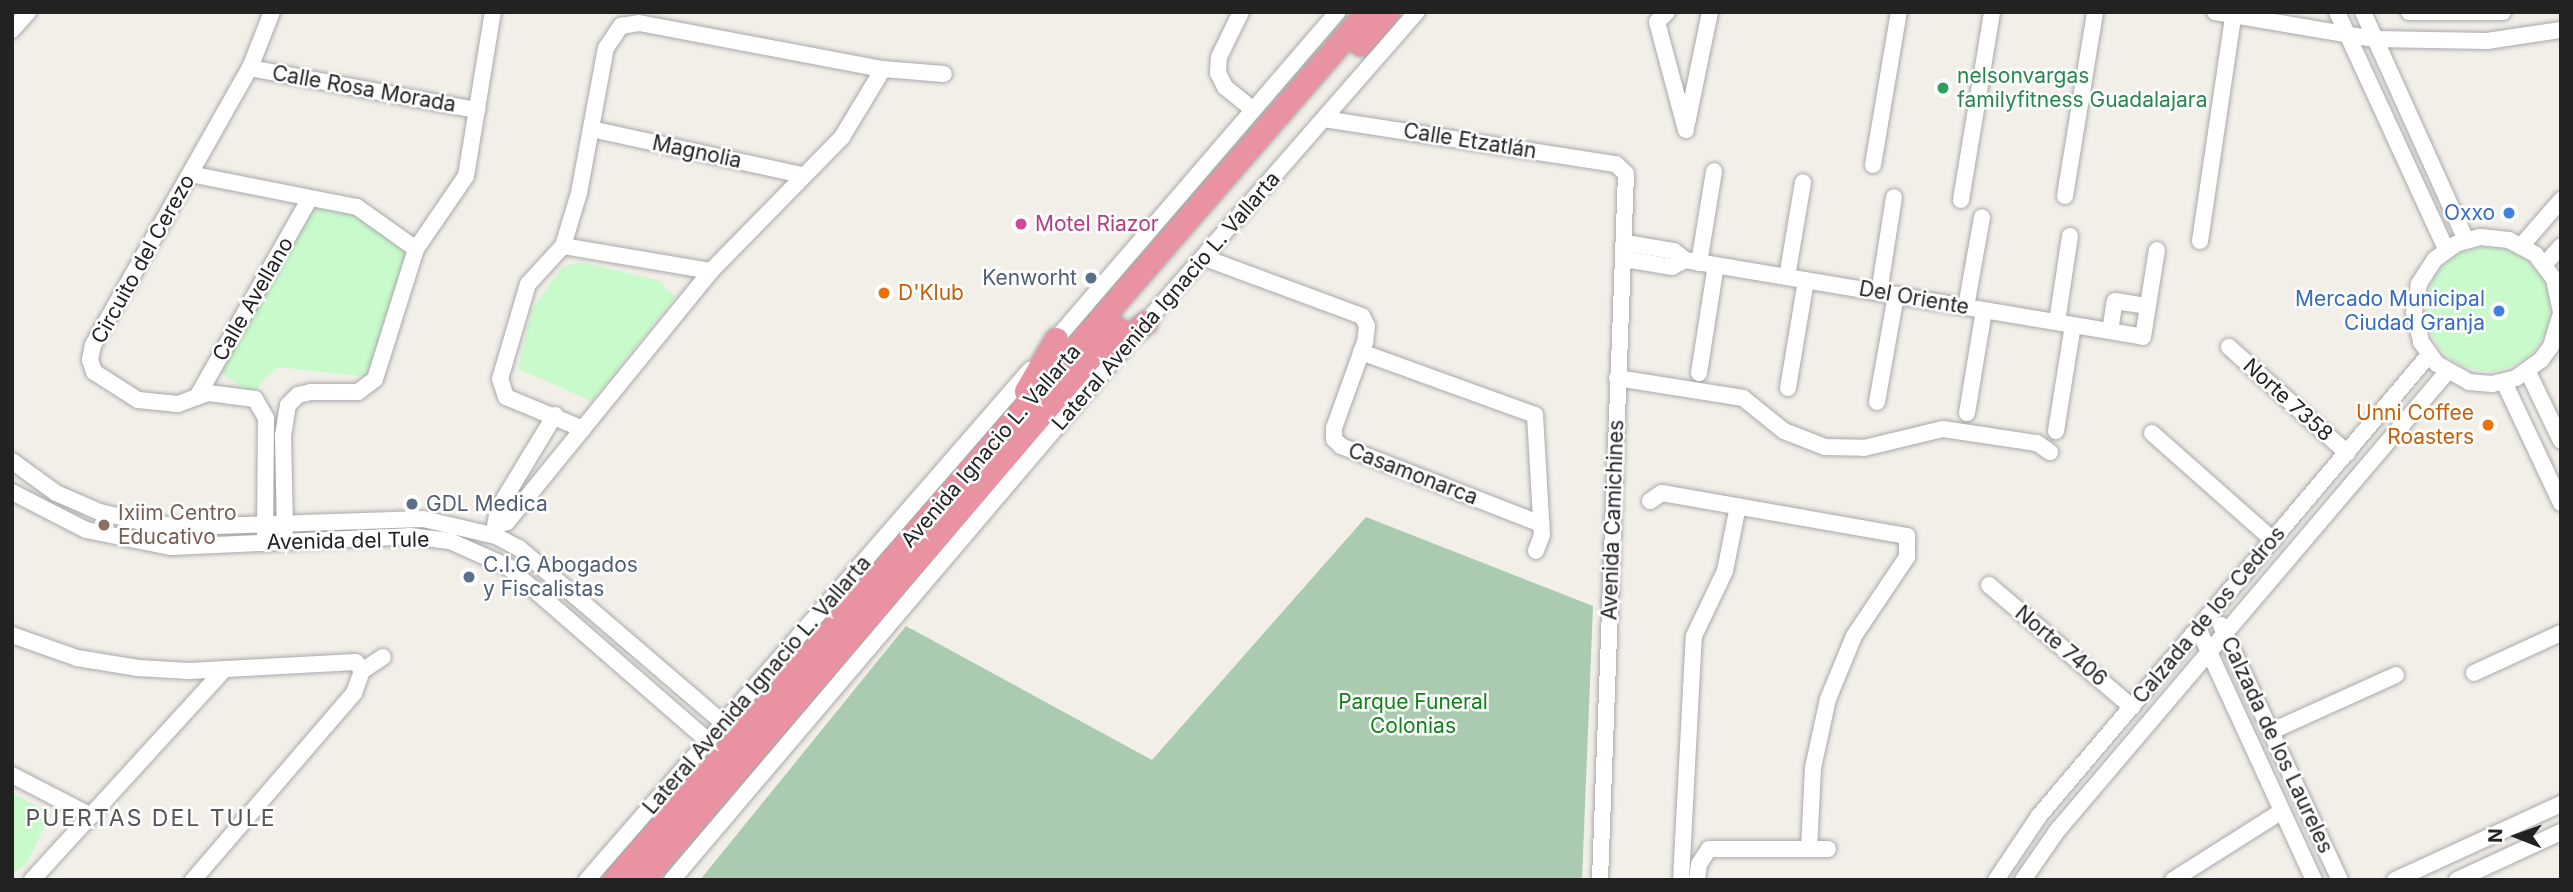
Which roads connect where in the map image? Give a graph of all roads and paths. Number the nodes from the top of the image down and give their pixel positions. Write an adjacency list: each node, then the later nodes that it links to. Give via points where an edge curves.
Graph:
1 (28, 12): 20 (street)
2 (272, 12): 24 (street, Circuito del Cerezo)
3 (493, 12): 27 (street)
4 (1241, 12): 28 (street, via 1219,57 1217,74 1225,87)
5 (1337, 12): 28 (street, Lateral Avenida Ignacio L. Vallarta)
6 (1367, 12): 89 (highway, Avenida Ignacio L. Vallarta)
7 (1387, 12): 76 (highway, Avenida Ignacio L. Vallarta)
8 (1417, 12): 29 (street, Lateral Avenida Ignacio L. Vallarta)
9 (1667, 12): 10 (street, via 1657,22 1686,130)
10 (1710, 12)
11 (1899, 12): 32 (street)
12 (1992, 12): 40 (street)
13 (2095, 12): 37 (street)
14 (2215, 12): 19 (street)
15 (2337, 12): 22 (street)
16 (2362, 12): 23 (street)
17 (2409, 12): 18 (street)
18 (2504, 12)
19 (2233, 14): 22 (street); 45 (street)
20 (12, 30)
21 (2561, 30): 23 (street, via 2487,41)
22 (2347, 34): 23 (street); 50 (street)
23 (2375, 38): 44 (street)
24 (250, 68): 27 (street, Calle Rosa Morada); 34 (street, Circuito del Cerezo)
25 (883, 69): 26 (street); 30 (street, via 630,24 610,37); 35 (street, via 842,137)
26 (944, 74)
27 (477, 110): 49 (street, via 466,176)
28 (1253, 110): 68 (street, Lateral Avenida Ignacio L. Vallarta)
29 (1324, 119): 31 (street, Calle Etzatlán); 53 (street, Lateral Avenida Ignacio L. Vallarta)
30 (591, 129): 35 (street, Magnolia); 47 (street)
31 (1616, 164): 52 (street, Avenida Camichines, via 1626,174 1628,187)
32 (1873, 165)
33 (1714, 171): 54 (street)
34 (190, 174): 39 (street); 79 (street, Circuito del Cerezo, via 93,345 90,360 94,372 138,400 178,404)
35 (802, 175): 57 (street)
36 (1803, 182): 58 (street)
37 (2065, 196)
38 (1894, 197): 60 (street)
39 (309, 200): 49 (street, via 357,207); 79 (street, Calle Avellano)
40 (1961, 200)
41 (2561, 200): 46 (street)
42 (1982, 217): 62 (street)
43 (2070, 236): 66 (street)
44 (2466, 240): 46 (street, via 2495,237); 50 (street)
45 (2200, 241)
46 (2522, 245): 55 (street)
47 (563, 246): 57 (street); 82 (street, via 528,284 500,379 506,397)
48 (2561, 246): 55 (street)
49 (416, 249): 84 (street, via 375,379 358,392 298,395)
50 (2446, 249): 71 (street, via 2426,270 2415,298 2416,328)
51 (2157, 250): 61 (street)
52 (1626, 251): 54 (street, Del Oriente, via 1672,267); 75 (street, Avenida Camichines)
53 (1205, 258): 65 (street, Lateral Avenida Ignacio L. Vallarta); 70 (street, Casamonarca, via 1356,313 1367,326)
54 (1692, 261): 56 (street, Del Oriente)
55 (2545, 264): 64 (street, via 2554,279)
56 (1716, 265): 58 (street, Del Oriente); 74 (street)
57 (711, 271): 85 (street)
58 (1787, 277): 59 (street, Del Oriente)
59 (1806, 280): 60 (street, Del Oriente); 78 (street)
60 (1888, 294): 62 (street, Del Oriente); 80 (street)
61 (2148, 306): 67 (street, via 2115,301); 67 (street, Del Oriente, via 2143,337)
62 (1966, 307): 63 (street, Del Oriente)
63 (1984, 310): 66 (street, Del Oriente); 81 (street)
64 (2561, 313): 73 (street, via 2552,346)
65 (1146, 322): 76 (highway); 144 (street, Lateral Avenida Ignacio L. Vallarta)
66 (2065, 324): 67 (street, Del Oriente); 86 (street)
67 (2110, 331)
68 (1056, 339): 89 (highway); 125 (street, Lateral Avenida Ignacio L. Vallarta)
69 (2229, 347): 92 (street, Norte 7358)
70 (1361, 352): 102 (street, via 1535,415); 102 (street, Casamonarca, via 1334,428 1334,439 1341,446)
71 (2429, 355): 72 (street); 92 (street, Calzada de los Cedros)
72 (2447, 372): 77 (street, via 2480,384); 113 (street, Calzada de los Cedros)
73 (2528, 372): 77 (street); 90 (street)
74 (1699, 373)
75 (1617, 378): 91 (street, via 1743,398 1784,431 1825,447 1864,448 1943,429 2037,443); 145 (street, Avenida Camichines)
76 (1069, 381): 143 (highway, Avenida Ignacio L. Vallarta)
77 (2504, 382): 99 (street)
78 (1788, 388)
79 (197, 397): 83 (street, Circuito del Cerezo, via 235,393 255,399)
80 (1877, 402)
81 (1967, 413)
82 (555, 415): 85 (street); 88 (street)
83 (266, 418): 84 (street); 103 (street)
84 (285, 418): 101 (street)
85 (583, 429): 93 (street)
86 (2056, 431)
87 (2152, 433): 105 (street)
88 (539, 441): 93 (street); 95 (street)
89 (996, 441): 142 (highway, Avenida Ignacio L. Vallarta)
90 (2561, 441)
91 (2050, 452)
92 (2347, 453): 105 (street, Calzada de los Cedros)
93 (561, 454): 96 (street)
94 (12, 461): 103 (street, Avenida del Tule, via 57,493 100,512 145,523)
95 (516, 478): 96 (street); 104 (street, via 498,509)
96 (533, 489): 104 (street)
97 (12, 492): 107 (street, Avenida del Tule, via 86,530 132,542 171,547)
98 (1650, 501): 100 (street, via 1662,493)
99 (2561, 503)
100 (1738, 506): 135 (street, via 1724,572 1694,636); 137 (street, via 1902,533 1910,543 1907,557 1854,636 1828,699 1813,768)
101 (285, 523): 103 (street, Avenida del Tule); 104 (street, Avenida del Tule, via 423,519); 106 (street)
102 (1541, 523): 108 (street)
103 (265, 524): 107 (street)
104 (495, 530): 109 (street); 125 (street, Avenida del Tule)
105 (2273, 540): 111 (street, Calzada de los Cedros)
106 (285, 542): 107 (street, Avenida del Tule); 109 (street, Avenida del Tule, via 409,536 450,541)
107 (265, 543)
108 (1536, 551)
109 (484, 553): 127 (street, Avenida del Tule, via 508,567)
110 (1989, 585): 124 (street, Norte 7406)
111 (2214, 610): 112 (street, Calzada de los Cedros); 113 (street, Calzada de los Laureles)
112 (2198, 628): 116 (street, Calzada de los Laureles); 122 (street, Calzada de los Cedros)
113 (2225, 633): 116 (street, Calzada de los Cedros); 126 (street, Calzada de los Laureles)
114 (2561, 633): 120 (street)
115 (12, 635): 118 (street, via 106,664)
116 (2209, 652): 123 (street, Calzada de los Cedros); 130 (street, Calzada de los Laureles)
117 (383, 657): 119 (street)
118 (225, 669): 119 (street, via 346,661 356,662); 133 (street)
119 (362, 671): 140 (street, via 354,692)
120 (2474, 673)
121 (2396, 675): 126 (street)
122 (2147, 689): 123 (street); 124 (street, Calzada de los Cedros)
123 (2167, 701): 149 (street, Calzada de los Cedros, via 2036,857)
124 (2132, 706): 148 (street, Calzada de los Cedros, via 2016,843)
125 (723, 723): 127 (street, Lateral Avenida Ignacio L. Vallarta)
126 (2272, 731): 128 (street, Calzada de los Laureles)
127 (708, 741): 141 (street, Lateral Avenida Ignacio L. Vallarta)
128 (2291, 772): 130 (street); 152 (street, Calzada de los Laureles)
129 (12, 775): 133 (street)
130 (2269, 782): 132 (street, Calzada de los Laureles)
131 (2561, 804): 153 (street)
132 (2282, 811): 150 (street); 151 (street, Calzada de los Laureles)
133 (91, 816): 139 (street)
134 (2561, 832): 154 (street)
135 (1685, 834): 136 (street); 146 (street)
136 (1709, 849): 137 (street); 147 (street, via 1699,864)
137 (1810, 849): 138 (street)
138 (1828, 849)
139 (32, 880)
140 (193, 880)
141 (587, 880)
142 (614, 880)
143 (642, 880)
144 (672, 880)
145 (1600, 880)
146 (1681, 880)
147 (1697, 880)
148 (1996, 880)
149 (2023, 880)
150 (2173, 880)
151 (2314, 880)
152 (2340, 880)
153 (2395, 880)
154 (2457, 880)

